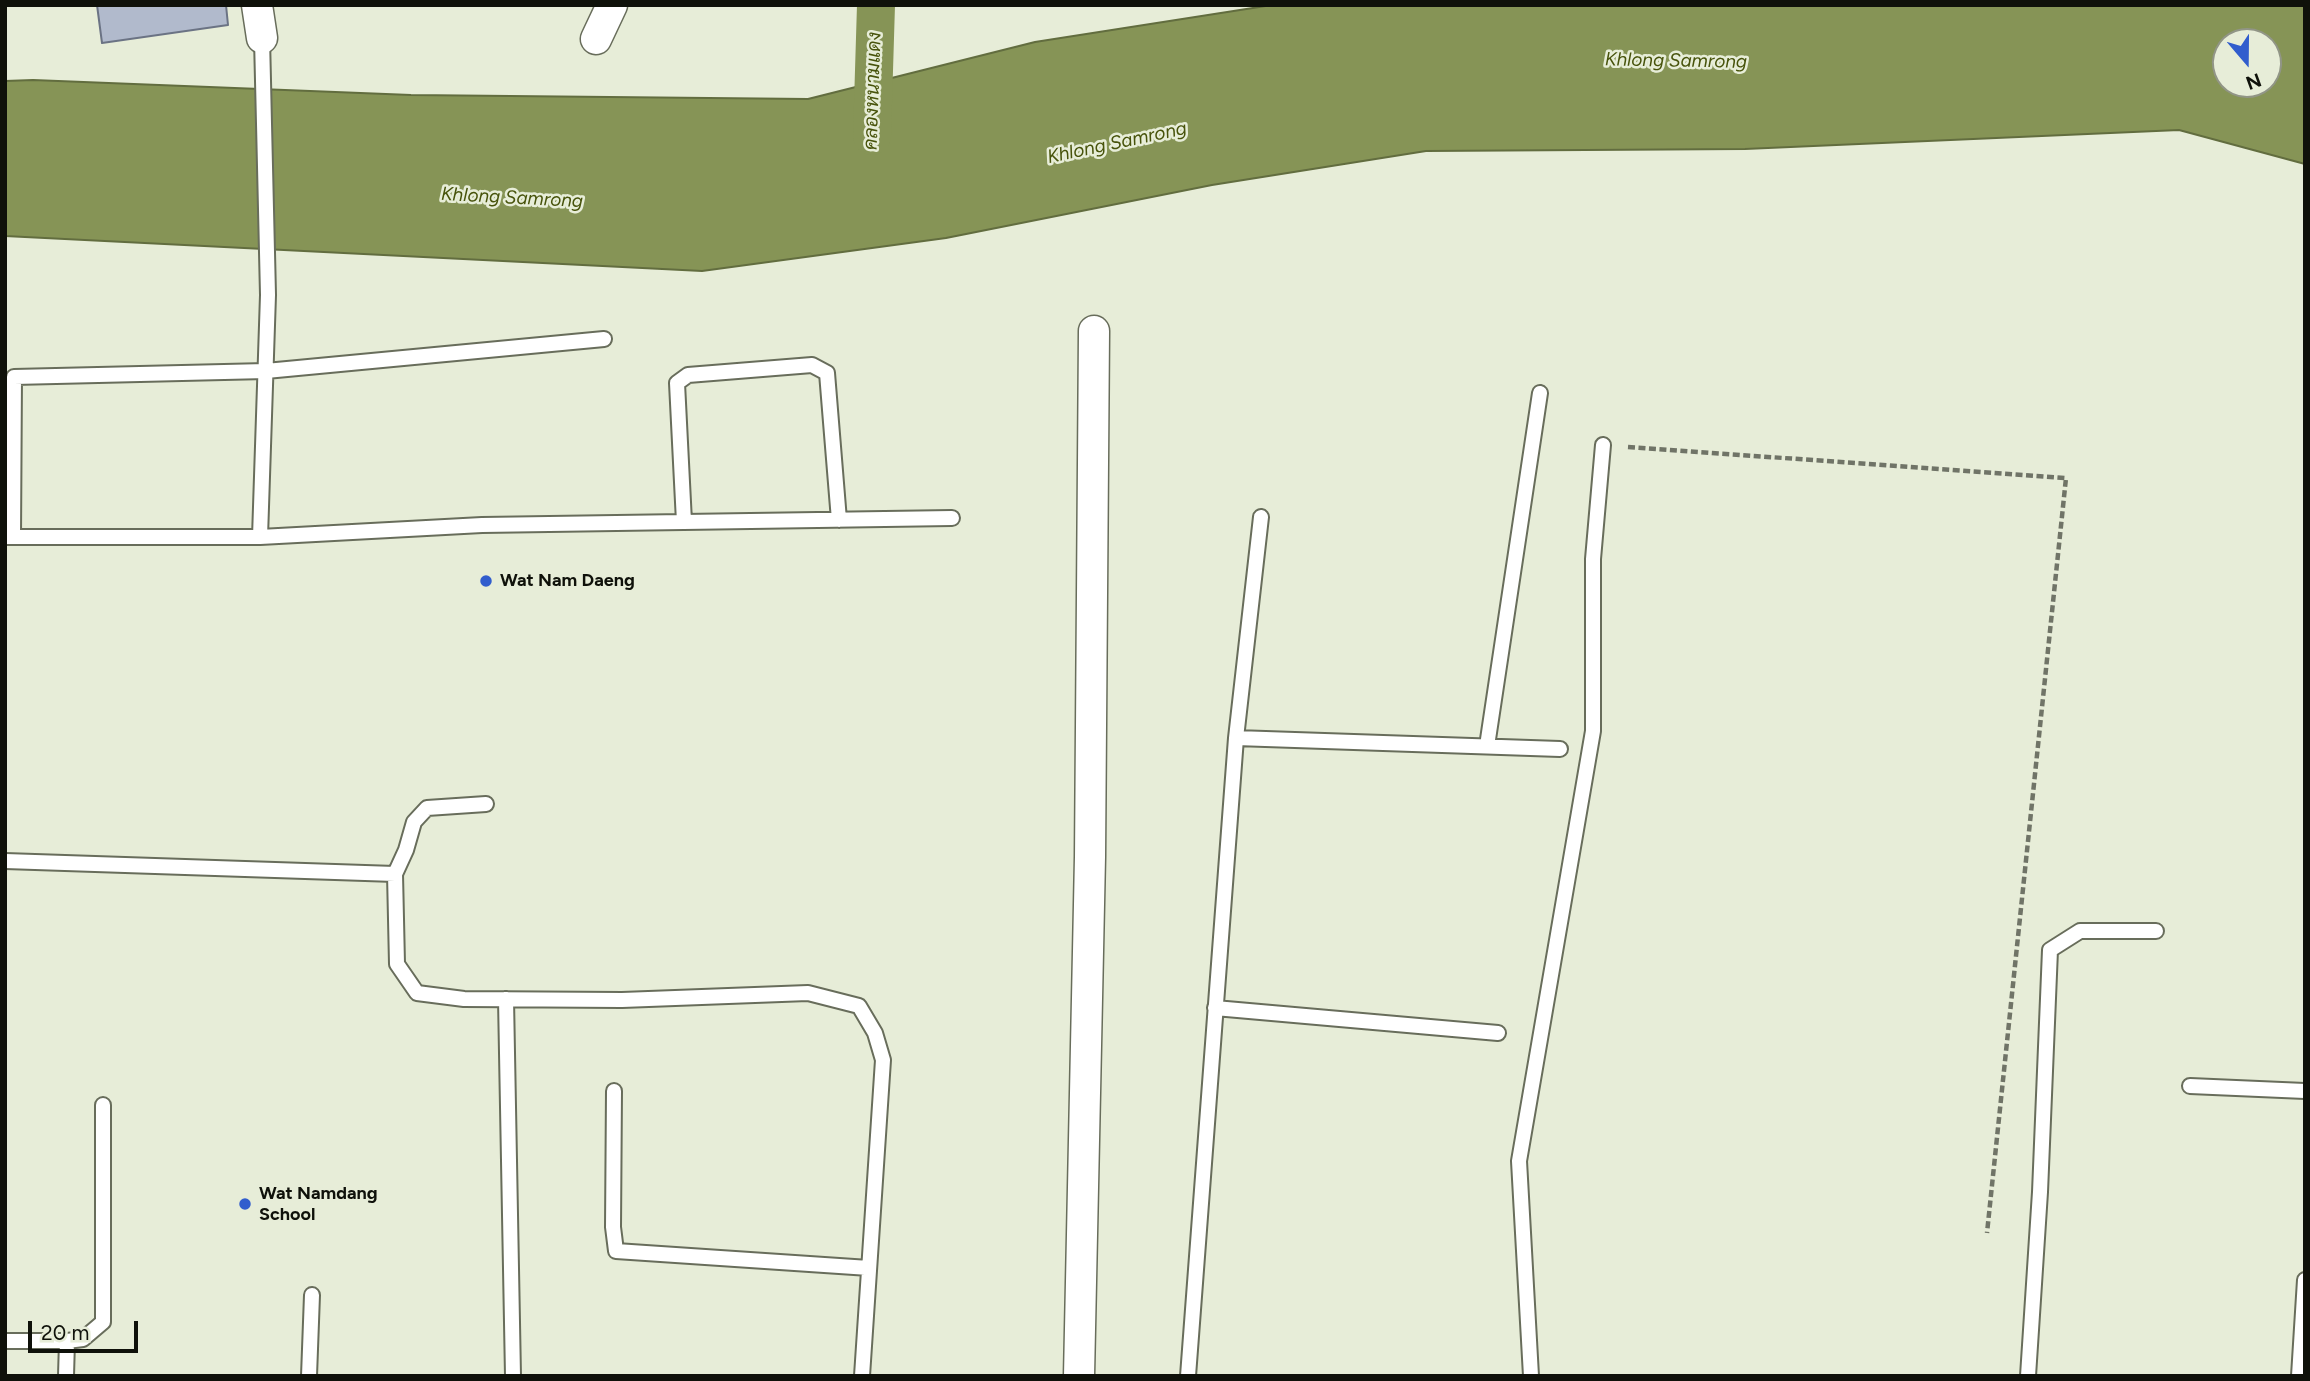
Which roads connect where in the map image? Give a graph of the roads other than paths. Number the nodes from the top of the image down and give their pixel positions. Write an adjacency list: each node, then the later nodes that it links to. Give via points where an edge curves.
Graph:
1 (257, 5): 3 (street)
2 (612, 5): 4 (street)
3 (262, 38): 7 (lane, via 268,295)
4 (596, 39)
5 (1094, 331): 39 (street, via 1090,870)
6 (604, 339): 7 (lane)
7 (265, 371): 14 (lane, via 14,377); 15 (lane)
8 (1540, 393): 17 (lane)
9 (1603, 445): 41 (lane, via 1593,559 1593,731 1519,1161)
10 (1261, 517): 16 (lane)
11 (952, 518): 12 (lane)
12 (839, 520): 13 (lane); 13 (lane, via 827,373 812,365 688,375 677,383)
13 (684, 522): 15 (lane, via 482,525)
14 (9, 537): 15 (lane)
15 (260, 537)
16 (1237, 738): 17 (lane); 24 (lane)
17 (1488, 746): 18 (lane)
18 (1560, 749)
19 (486, 804): 21 (lane, via 427,808 414,822)
20 (5, 861): 21 (lane)
21 (396, 874): 23 (lane, via 397,964 417,993)
22 (2156, 931): 42 (lane, via 2080,931 2050,950)
23 (506, 999): 30 (lane, via 808,993 859,1006 875,1033 883,1060); 37 (lane)
24 (1215, 1008): 25 (lane); 40 (lane)
25 (1497, 1033)
26 (2190, 1086): 28 (lane)
27 (614, 1091): 30 (lane, via 616,1251)
28 (2305, 1091)
29 (103, 1105): 34 (lane, via 103,1322 83,1339)
30 (869, 1268): 38 (lane)
31 (2305, 1280): 43 (lane)
32 (312, 1295): 36 (lane)
33 (5, 1340): 34 (lane)
34 (67, 1341): 35 (lane)
35 (66, 1376)
36 (309, 1376)
37 (513, 1376)
38 (862, 1376)
39 (1079, 1376)
40 (1188, 1376)
41 (1531, 1376)
42 (2028, 1376)
43 (2299, 1376)

